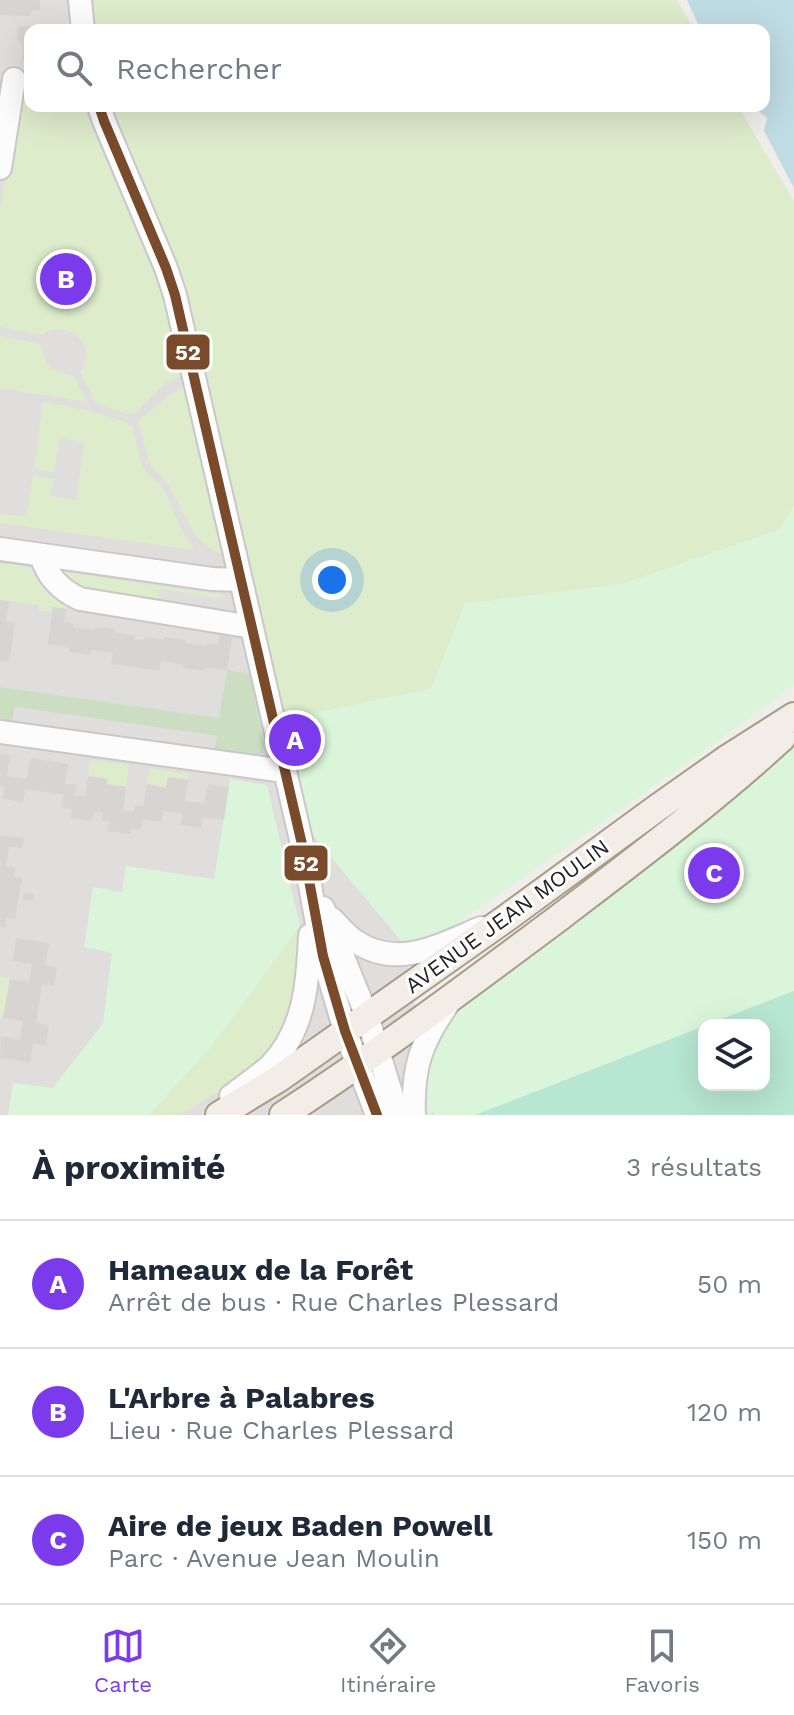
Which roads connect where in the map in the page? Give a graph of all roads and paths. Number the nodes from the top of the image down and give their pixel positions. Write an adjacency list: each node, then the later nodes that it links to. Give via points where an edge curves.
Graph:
1 (80, 0): 2 (street)
2 (82, 24)
3 (15, 79): 5 (street)
4 (101, 112): 8 (street, via 175,295)
5 (0, 168)
6 (0, 549): 7 (street)
7 (41, 555): 8 (street); 9 (street, via 55,581 80,599)
8 (241, 580): 9 (street)
9 (252, 627): 13 (street)
10 (794, 716): 16 (main road, AVENUE JEAN MOULIN)
11 (794, 727): 17 (main road, AVENUE JEAN MOULIN, via 670,833)
12 (0, 732): 13 (street)
13 (284, 771): 14 (street)
14 (310, 882): 15 (street); 19 (street, via 323,956); 21 (street, via 307,977 298,1025 270,1065)
15 (326, 914): 16 (street, via 355,941 403,955); 18 (street)
16 (505, 919): 18 (main road, AVENUE JEAN MOULIN)
17 (455, 995): 20 (main road, AVENUE JEAN MOULIN); 26 (street, via 421,1050)
18 (367, 1016): 19 (main road, AVENUE JEAN MOULIN); 20 (street)
19 (345, 1031): 20 (street); 22 (main road, AVENUE JEAN MOULIN)
20 (368, 1057): 23 (main road, AVENUE JEAN MOULIN); 24 (street); 25 (street)
21 (207, 1115)
22 (219, 1115)
23 (283, 1115)
24 (377, 1115)
25 (398, 1115)
26 (414, 1115)

